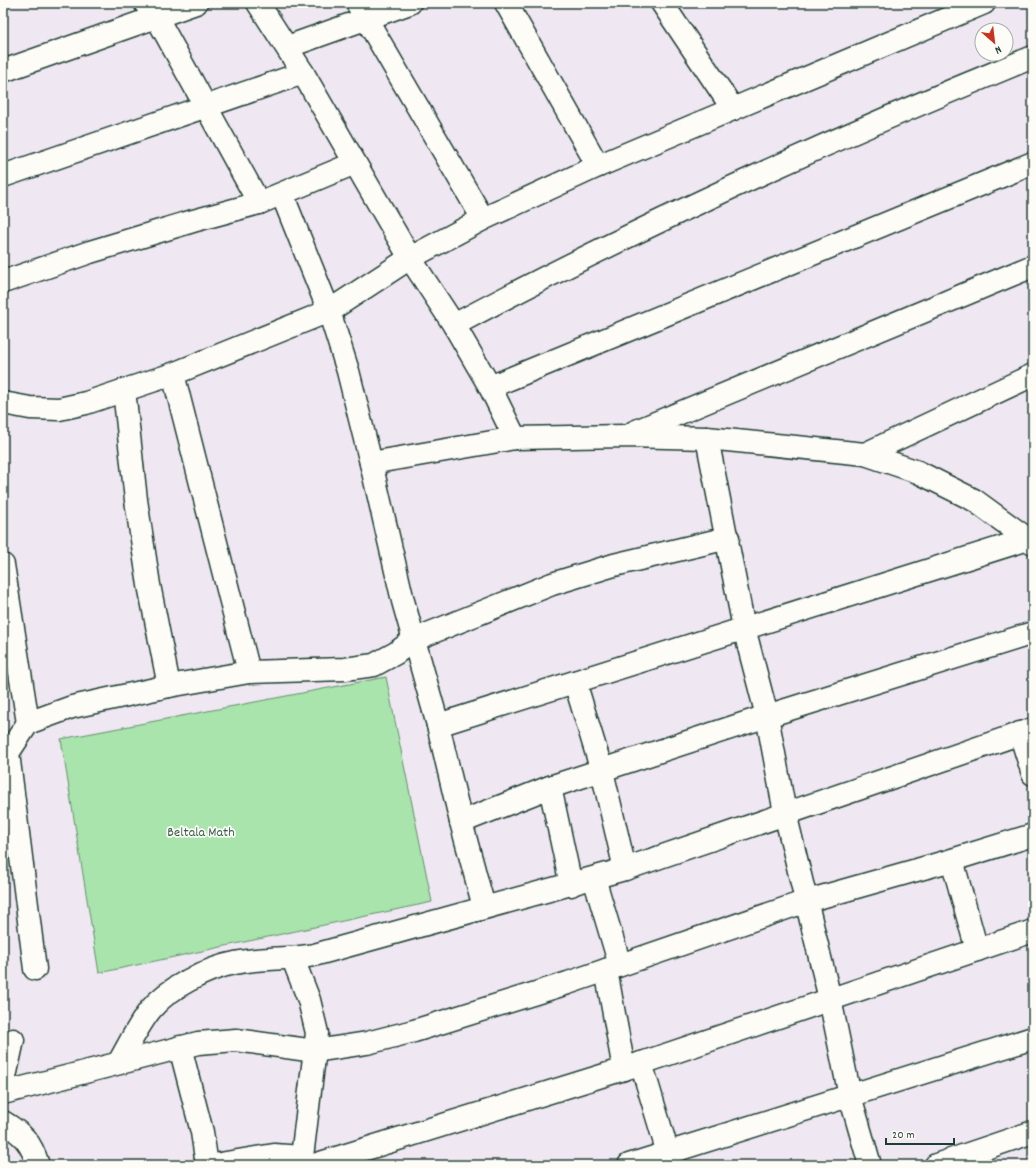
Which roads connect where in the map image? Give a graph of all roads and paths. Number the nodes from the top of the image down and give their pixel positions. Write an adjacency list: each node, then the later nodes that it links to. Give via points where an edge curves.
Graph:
1 (196, 3): 7 (street)
2 (258, 3): 10 (street)
3 (410, 3): 8 (street)
4 (506, 3): 18 (street)
5 (662, 3): 15 (street)
6 (984, 3): 9 (street)
7 (151, 10): 12 (street); 14 (street)
8 (362, 11): 10 (street); 22 (street)
9 (944, 11): 15 (street)
10 (287, 47): 13 (street)
11 (1033, 57): 27 (street, via 960,86 737,186 609,246)
12 (3, 72)
13 (303, 73): 14 (street); 16 (street)
14 (206, 107): 19 (street); 21 (street)
15 (733, 109): 18 (street)
16 (355, 163): 20 (street); 23 (street)
17 (1033, 163): 30 (street)
18 (598, 166): 22 (street)
19 (3, 176)
20 (282, 194): 21 (street); 26 (street)
21 (259, 203): 25 (street, via 193,220)
22 (483, 219): 23 (street)
23 (410, 258): 26 (street); 27 (street)
24 (1033, 266): 33 (street)
25 (3, 282)
26 (329, 312): 28 (street); 37 (street, via 348,370)
27 (454, 325): 30 (street)
28 (173, 374): 31 (street); 44 (street)
29 (1033, 375): 36 (street)
30 (490, 386): 34 (street)
31 (124, 390): 32 (street, via 59,409 30,408); 46 (street, via 137,508)
32 (3, 403)
33 (626, 436): 34 (street); 35 (street)
34 (515, 438): 37 (street)
35 (707, 438): 36 (street); 38 (street)
36 (865, 454): 39 (street, via 918,472 974,500)
37 (371, 463): 43 (street)
38 (728, 538): 41 (street); 43 (street, via 614,565 552,584)
39 (1031, 541): 41 (street)
40 (3, 565): 48 (street)
41 (744, 628): 45 (street); 47 (street)
42 (1033, 633): 47 (street)
43 (413, 640): 44 (street, via 396,654 374,665 345,669); 49 (street)
44 (250, 672): 46 (street)
45 (576, 682): 49 (street); 51 (street)
46 (169, 686): 48 (street, via 72,707)
47 (767, 716): 51 (street); 54 (street)
48 (28, 723): 67 (street, via 8,753)
49 (438, 725): 55 (street)
50 (1027, 731): 52 (street); 54 (street)
51 (602, 771): 53 (street); 58 (street)
52 (1033, 774)
53 (550, 787): 55 (street); 60 (street)
54 (785, 813): 58 (street); 61 (street)
55 (461, 822): 62 (street)
56 (1033, 834): 57 (street)
57 (952, 860): 61 (street); 64 (street)
58 (625, 869): 59 (street)
59 (594, 878): 60 (street); 66 (street)
60 (571, 885): 62 (street)
61 (807, 901): 66 (street); 68 (street)
62 (484, 907): 65 (street)
63 (1033, 931): 64 (street)
64 (978, 950): 68 (street)
65 (293, 959): 72 (street, via 314,1018 317,1033); 73 (street, via 260,959 234,963 190,979 171,991 151,1009)
66 (613, 968): 72 (street, via 414,1031 367,1043); 74 (street)
67 (35, 969)
68 (830, 999): 74 (street); 77 (street)
69 (1033, 1038): 77 (street)
70 (14, 1040): 75 (street)
71 (180, 1047): 72 (street, via 236,1040); 73 (street); 83 (street, via 202,1132)
72 (315, 1051): 81 (street)
73 (119, 1062): 76 (street)
74 (632, 1066): 80 (street); 81 (street)
75 (3, 1086)
76 (3, 1093)
77 (850, 1096): 80 (street); 86 (street)
78 (3, 1122): 82 (street, via 24,1136)
79 (1033, 1132): 87 (street)
80 (668, 1153): 85 (street)
81 (306, 1162): 84 (street, via 274,1155)
82 (38, 1165)
83 (207, 1165)
84 (214, 1165)
85 (629, 1165)
86 (870, 1165)
87 (936, 1165)

